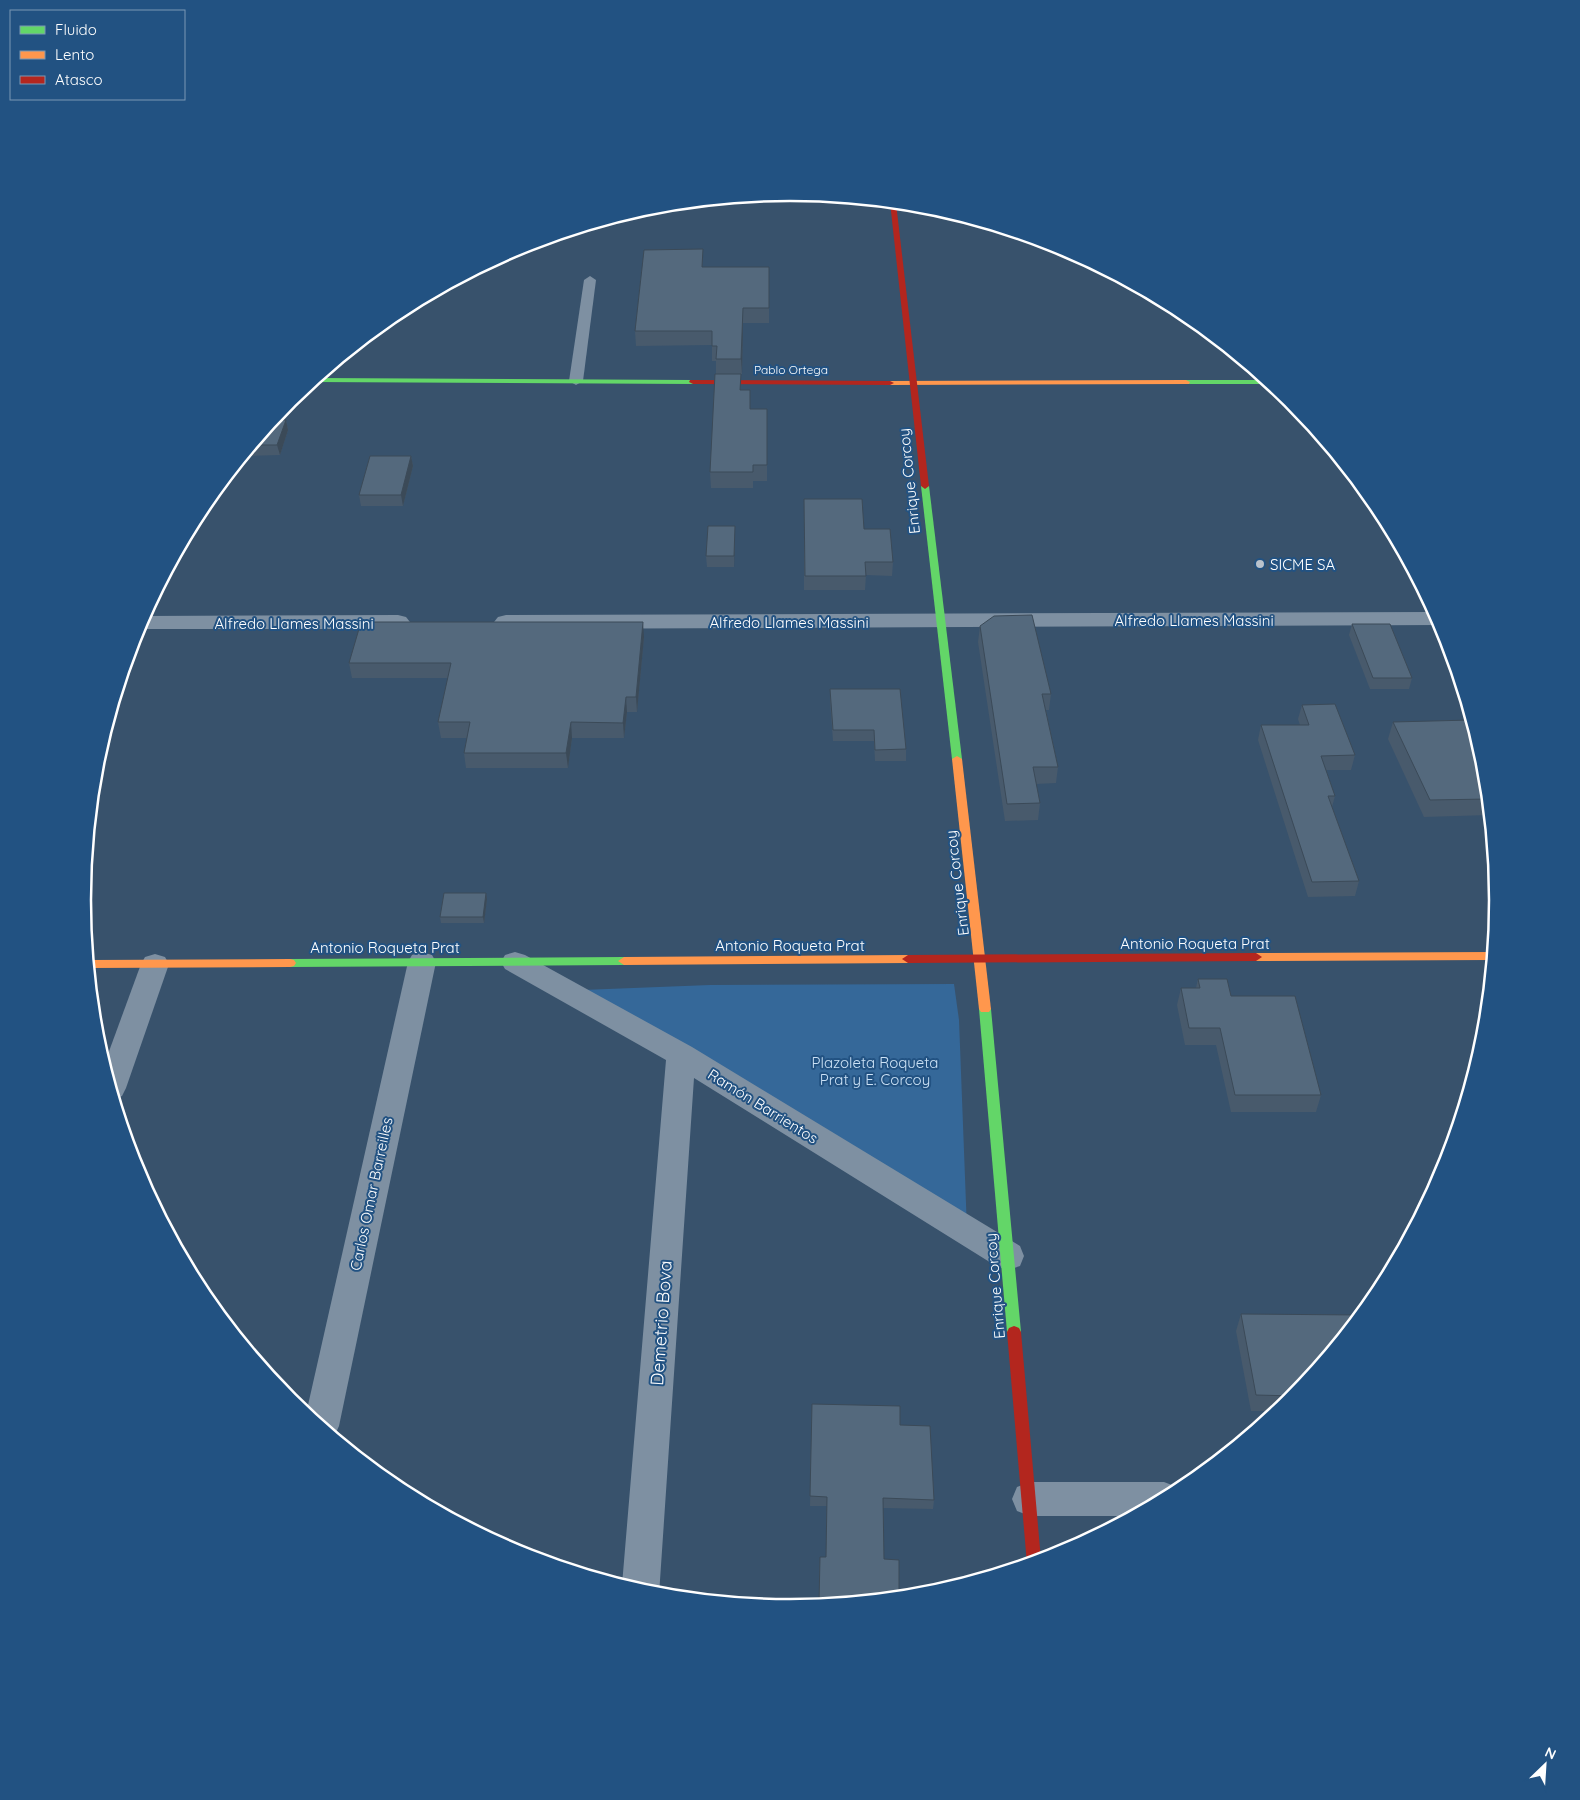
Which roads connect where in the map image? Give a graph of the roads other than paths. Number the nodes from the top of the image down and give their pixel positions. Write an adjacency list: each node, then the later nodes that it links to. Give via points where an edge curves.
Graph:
1 (894, 209): 6 (street, Enrique Corcoy)
2 (590, 280): 4 (lane)
3 (324, 380): 4 (street, Pablo Ortega)
4 (576, 381): 6 (street, Pablo Ortega)
5 (1259, 382): 6 (street, Pablo Ortega)
6 (913, 384): 10 (street, Enrique Corcoy)
7 (1430, 619): 10 (street, Alfredo Llames Massini)
8 (416, 622): 11 (street, Alfredo Llames Massini)
9 (486, 622): 10 (street, Alfredo Llames Massini)
10 (940, 622): 13 (street, Enrique Corcoy)
11 (149, 623)
12 (1486, 956): 13 (street, Antonio Roqueta Prat)
13 (981, 959): 15 (street, Antonio Roqueta Prat); 20 (street, Enrique Corcoy)
14 (422, 962): 15 (street, Antonio Roqueta Prat); 17 (street, Antonio Roqueta Prat); 21 (street, Carlos Omar Barreilles)
15 (515, 962): 18 (street, Ramón Barrientos)
16 (95, 964): 17 (street, Antonio Roqueta Prat)
17 (155, 964): 19 (street)
18 (681, 1055): 20 (street, Ramón Barrientos); 25 (street, Demetrio Bova)
19 (114, 1078)
20 (1008, 1256): 22 (street, Enrique Corcoy)
21 (323, 1419)
22 (1030, 1499): 23 (street); 24 (street, Enrique Corcoy)
23 (1149, 1499)
24 (1034, 1555)
25 (642, 1582)

